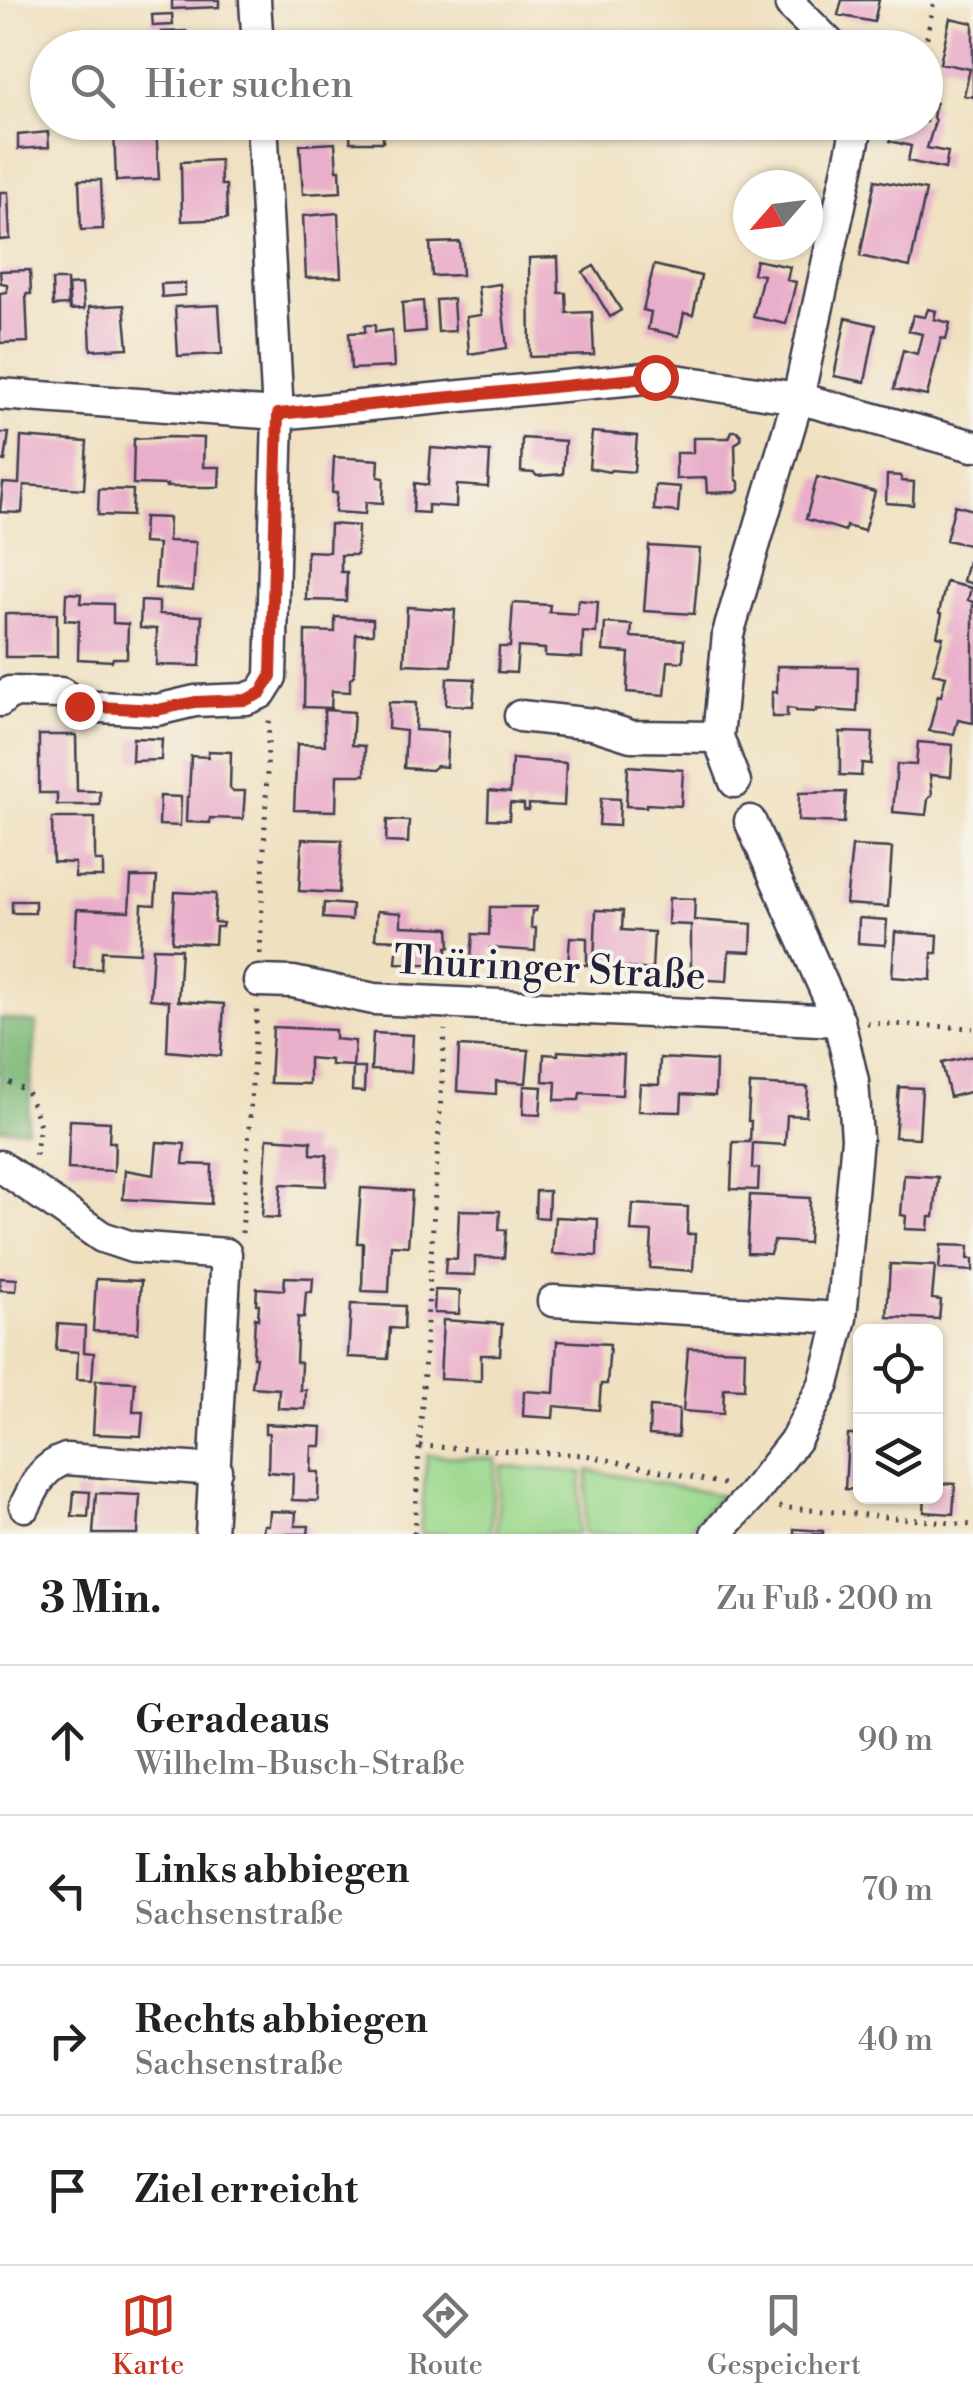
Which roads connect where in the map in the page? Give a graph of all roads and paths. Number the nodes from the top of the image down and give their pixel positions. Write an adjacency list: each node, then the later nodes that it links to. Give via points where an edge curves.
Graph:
1 (255, 0): 4 (street)
2 (934, 0): 6 (path)
3 (783, 2): 5 (street)
4 (257, 30)
5 (814, 30)
6 (928, 30)
7 (263, 140): 11 (street)
8 (854, 140): 10 (street)
9 (0, 394): 11 (street)
10 (798, 398): 11 (street, via 655,377); 12 (street); 16 (street, via 728,634)
11 (278, 414): 13 (street, via 271,676)
12 (973, 446)
13 (261, 693): 14 (street, via 157,710 79,706 62,693 10,692); 19 (path, via 269,721)
14 (0, 701)
15 (520, 716): 16 (street, via 594,724 631,736)
16 (718, 737): 17 (street)
17 (735, 782)
18 (750, 820): 21 (street)
19 (258, 982): 20 (street, Thüringer Straße); 26 (path, via 242,1233)
20 (447, 1002): 21 (street, Thüringer Straße); 29 (path)
21 (839, 1022): 22 (path); 28 (street, via 857,1138)
22 (973, 1028)
23 (0, 1078): 25 (path, via 27,1091 40,1125)
24 (0, 1166): 25 (street)
25 (32, 1186): 26 (street, via 102,1237)
26 (226, 1254): 30 (street)
27 (553, 1301): 28 (street)
28 (840, 1318): 31 (street, via 824,1384 796,1438)
29 (420, 1446): 31 (path, via 585,1455); 35 (path)
30 (216, 1470): 32 (street, via 66,1459 51,1464); 34 (street)
31 (752, 1495): 33 (path, via 767,1506); 36 (street)
32 (25, 1506)
33 (973, 1525)
34 (211, 1534)
35 (414, 1534)
36 (716, 1534)

